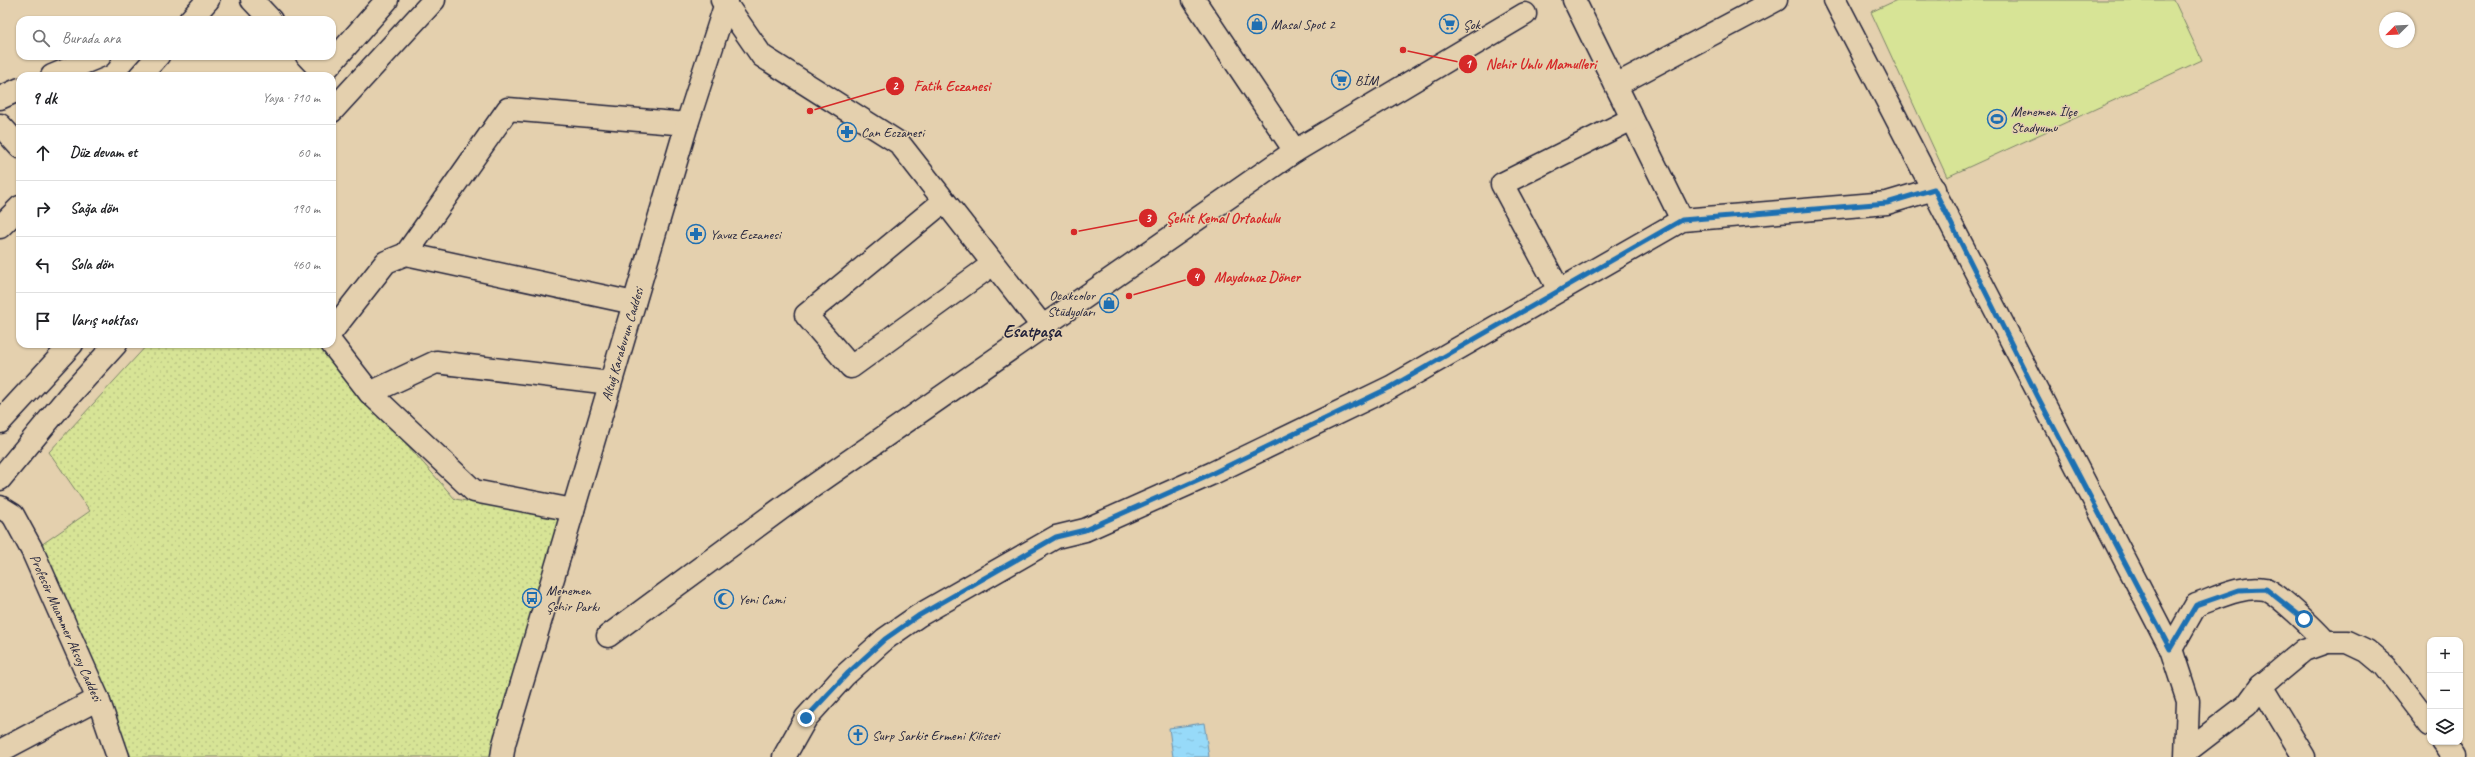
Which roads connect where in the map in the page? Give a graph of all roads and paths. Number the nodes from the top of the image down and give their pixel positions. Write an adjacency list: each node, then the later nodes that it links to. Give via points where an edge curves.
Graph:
1 (208, 0): 11 (main road)
2 (252, 0): 12 (main road)
3 (387, 0): 13 (main road)
4 (434, 0): 25 (main road)
5 (1574, 0): 22 (main road)
6 (1776, 0): 22 (main road)
7 (1835, 0): 31 (main road)
8 (725, 1): 27 (main road, Altuğ Karaburun Caddesi); 32 (main road, via 762,56 899,143)
9 (1200, 2): 30 (main road)
10 (1525, 14): 30 (main road)
11 (194, 16)
12 (267, 16)
13 (336, 57)
14 (90, 60): 18 (main road)
15 (154, 60): 19 (main road)
16 (309, 60): 20 (main road)
17 (333, 60): 21 (main road)
18 (62, 72)
19 (144, 72)
20 (319, 72)
21 (323, 72)
22 (1616, 85): 26 (main road)
23 (16, 91): 24 (main road)
24 (0, 98)
25 (336, 107)
26 (1632, 118): 34 (main road); 38 (main road, via 1502,184)
27 (687, 124): 36 (main road, via 508,109); 39 (main road, Altuğ Karaburun Caddesi)
28 (0, 125): 29 (main road)
29 (16, 143)
30 (1295, 151): 41 (main road)
31 (1934, 189): 34 (main road, via 1887,203); 53 (main road, via 2038,397)
32 (944, 201): 37 (main road); 37 (main road, via 806,315 851,367)
33 (16, 211): 35 (main road)
34 (1682, 220): 38 (main road)
35 (0, 227)
36 (406, 254): 39 (main road); 40 (main road, via 386,262)
37 (993, 264): 41 (main road)
38 (1559, 290): 59 (main road, via 1391,387 1213,473 1085,530 1056,537 918,616 885,639 848,673 806,718)
39 (634, 303): 45 (main road, Altuğ Karaburun Caddesi)
40 (336, 326)
41 (1042, 326): 51 (main road, via 786,505)
42 (68, 348): 47 (main road)
43 (112, 348): 48 (main road)
44 (335, 348): 46 (main road)
45 (610, 383): 46 (main road, via 436,362); 50 (main road, Altuğ Karaburun Caddesi)
46 (370, 393): 50 (main road, via 474,491)
47 (0, 422)
48 (0, 478)
49 (0, 507): 55 (main road, Profesör Muammer Aksoy Caddesi, via 13,515 32,550)
50 (573, 510): 62 (main road, Altuğ Karaburun Caddesi)
51 (608, 636)
52 (2326, 642): 53 (main road, via 2304,619 2266,589 2239,590 2196,605); 54 (main road, via 2304,650); 56 (main road, via 2348,642 2367,651 2385,666)
53 (2170, 649): 60 (main road, via 2188,701)
54 (2261, 686): 60 (main road, via 2247,706); 63 (main road)
55 (98, 699): 58 (main road); 61 (main road, Profesör Muammer Aksoy Caddesi)
56 (2427, 721)
57 (2445, 745): 64 (main road)
58 (0, 751)
59 (784, 753)
60 (2187, 754)
61 (118, 757)
62 (502, 757)
63 (2304, 757)
64 (2454, 757)

